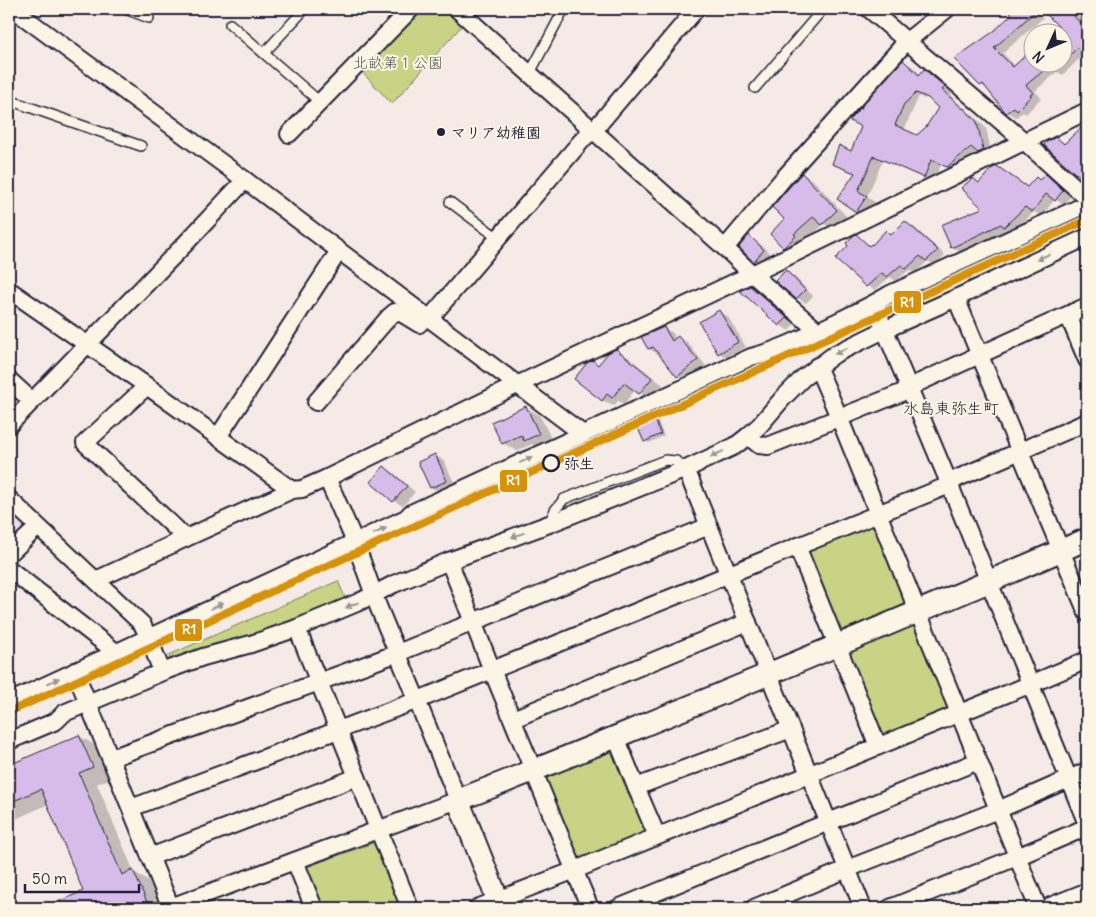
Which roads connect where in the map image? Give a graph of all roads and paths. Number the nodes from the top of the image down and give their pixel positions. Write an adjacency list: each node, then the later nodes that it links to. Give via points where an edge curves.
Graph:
1 (13, 9): 11 (street); 25 (street)
2 (125, 9): 12 (lane)
3 (305, 9): 15 (lane)
4 (411, 9): 19 (street)
5 (457, 9): 16 (street)
6 (564, 9): 16 (lane)
7 (696, 9): 21 (street)
8 (823, 9): 17 (lane)
9 (869, 9): 14 (street)
10 (947, 9): 14 (street)
11 (9, 13)
12 (150, 18)
13 (230, 24): 15 (lane)
14 (907, 41): 23 (street); 31 (street)
15 (264, 53): 19 (lane)
16 (530, 73): 21 (street)
17 (755, 88)
18 (9, 100): 24 (lane)
19 (320, 102): 22 (street)
20 (1087, 111): 23 (street)
21 (594, 130): 30 (street); 31 (street)
22 (289, 134)
23 (1024, 141): 26 (street); 33 (street)
24 (141, 146)
25 (245, 180): 32 (street); 42 (street)
26 (1087, 198)
27 (450, 202): 30 (lane)
28 (1087, 204): 36 (street)
29 (1087, 237): 35 (street, one-way to 35)
30 (498, 238): 39 (street)
31 (725, 248): 33 (street)
32 (339, 251): 39 (street); 57 (street)
33 (752, 274): 41 (street); 47 (street)
34 (9, 290): 42 (street)
35 (956, 298): 40 (street); 43 (street)
36 (874, 304): 40 (street); 41 (street)
37 (1087, 306): 38 (street)
38 (1068, 315): 43 (street); 44 (street)
39 (428, 317): 47 (street); 51 (street, via 419,324 395,312)
40 (884, 330): 45 (street, one-way to 45); 49 (street)
41 (818, 331): 55 (street, via 751,357)
42 (87, 344): 48 (street); 50 (street)
43 (981, 355): 49 (street); 58 (street)
44 (1087, 360)
45 (817, 366): 52 (street); 56 (street)
46 (9, 380): 50 (street)
47 (518, 384): 55 (street); 60 (street)
48 (146, 386): 57 (street); 67 (street, via 85,444)
49 (910, 388): 52 (street); 61 (street)
50 (32, 401): 54 (street)
51 (316, 402)
52 (839, 417): 56 (street, via 768,446 759,445); 64 (street)
53 (1087, 422): 58 (street)
54 (9, 424)
55 (583, 434): 69 (street, one-way to 55)
56 (748, 436): 59 (street, one-way to 59, via 735,446)
57 (218, 437): 62 (street)
58 (1020, 451): 61 (street); 71 (street)
59 (686, 469): 65 (street); 73 (street, one-way to 73)
60 (327, 478): 62 (street); 69 (street)
61 (949, 483): 64 (street); 77 (street)
62 (292, 490): 67 (street)
63 (9, 499): 66 (street)
64 (878, 514): 70 (street); 79 (street)
65 (709, 526): 75 (street); 81 (street)
66 (38, 527): 72 (street); 76 (street)
67 (186, 538): 76 (street)
68 (1087, 539): 71 (street)
69 (355, 542): 78 (street); 84 (street, one-way to 69)
70 (796, 546): 75 (street); 85 (street)
71 (1062, 550): 77 (street); 80 (street)
72 (9, 554)
73 (449, 561): 78 (street); 81 (street)
74 (9, 569): 86 (street)
75 (728, 574): 82 (street); 89 (street)
76 (96, 580): 84 (street, via 142,624)
77 (989, 582): 79 (street); 94 (street)
78 (374, 595): 83 (street, one-way to 83); 87 (street)
79 (917, 611): 85 (street); 98 (street)
80 (1087, 613)
81 (473, 622): 87 (street); 89 (street)
82 (748, 622): 92 (street); 99 (street)
83 (297, 628): 91 (street); 93 (street)
84 (149, 638): 86 (street); 91 (street)
85 (837, 645): 92 (street); 104 (street)
86 (117, 653): 90 (street)
87 (398, 653): 93 (street); 95 (street)
88 (1087, 660): 94 (street)
89 (492, 670): 95 (street); 99 (street)
90 (75, 671): 96 (street, one-way to 90); 97 (street)
91 (162, 672): 97 (street)
92 (769, 674): 100 (street); 102 (street)
93 (318, 682): 101 (street); 105 (street)
94 (1030, 684): 98 (street); 111 (street)
95 (418, 700): 101 (street); 113 (street)
96 (9, 702)
97 (88, 703): 103 (street); 105 (street)
98 (959, 713): 104 (street); 106 (street)
99 (513, 719): 107 (street)
100 (791, 729): 109 (street); 112 (street)
101 (338, 730): 110 (street); 114 (street)
102 (616, 737): 107 (street); 112 (street)
103 (9, 741)
104 (878, 746): 109 (street)
105 (111, 758): 114 (street)
106 (978, 760): 115 (street); 116 (street)
107 (533, 771): 113 (street); 124 (street)
108 (1087, 771): 111 (street)
109 (809, 774): 116 (street); 119 (street)
110 (357, 777): 118 (street); 120 (street)
111 (1069, 779): 115 (street); 117 (street)
112 (636, 787): 119 (street)
113 (458, 800): 118 (street); 126 (street)
114 (131, 808): 120 (street)
115 (998, 810): 121 (street); 123 (street)
116 (828, 822): 123 (street); 132 (street)
117 (1087, 825): 121 (street)
118 (378, 830): 122 (street); 129 (street)
119 (657, 836): 124 (street)
120 (150, 857): 127 (street)
121 (1017, 857): 135 (street); 136 (street)
122 (295, 861): 127 (street); 128 (street)
123 (847, 869): 133 (street); 134 (street)
124 (574, 870): 126 (street); 131 (street)
125 (1087, 894): 137 (street)
126 (499, 904): 130 (street)
127 (170, 908)
128 (314, 908)
129 (410, 908)
130 (477, 908)
131 (590, 908)
132 (618, 908)
133 (754, 908)
134 (863, 908)
135 (890, 908)
136 (1038, 908)
137 (1052, 908)

